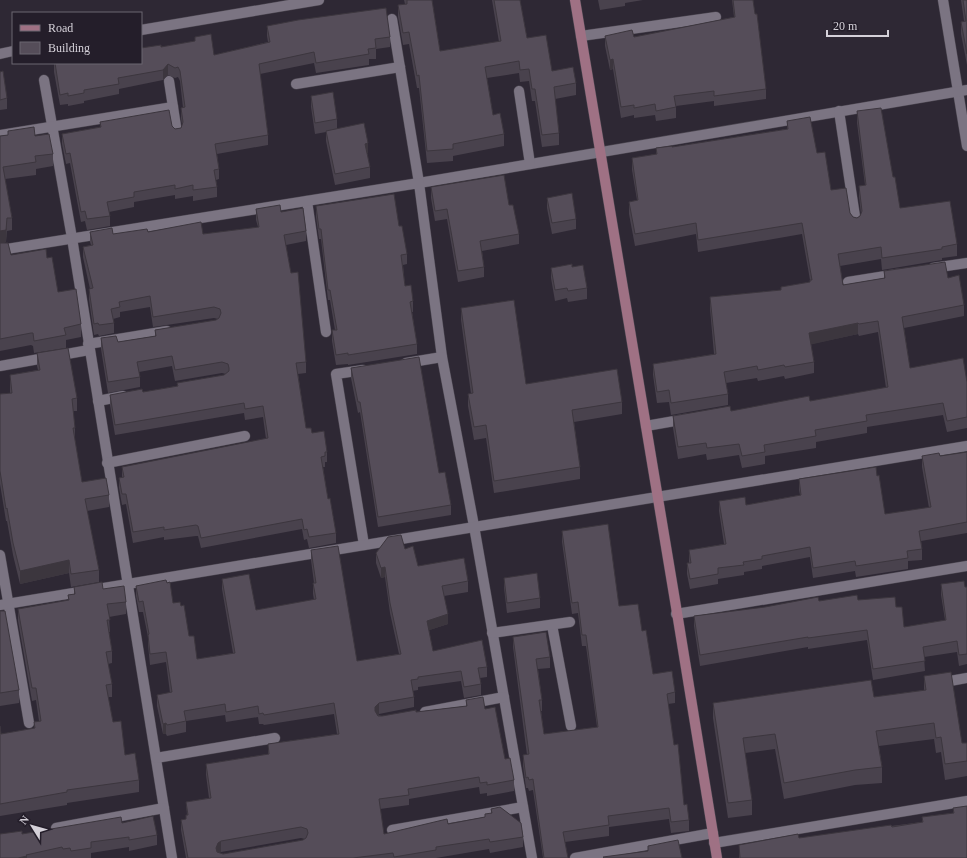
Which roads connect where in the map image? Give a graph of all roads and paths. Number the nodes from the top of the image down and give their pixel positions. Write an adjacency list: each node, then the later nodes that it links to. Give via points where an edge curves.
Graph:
1 (319, 0): 6 (street)
2 (575, 0): 7 (street)
3 (943, 0): 14 (street)
4 (716, 17): 7 (street)
5 (392, 19): 10 (street)
6 (142, 30)
7 (581, 36): 22 (street)
8 (12, 51): 9 (street)
9 (0, 54)
10 (400, 67): 13 (street); 24 (street)
11 (44, 80): 18 (street)
12 (169, 81): 16 (street)
13 (296, 84)
14 (963, 90): 17 (street); 21 (street)
15 (519, 91): 23 (street)
16 (173, 107): 18 (street); 19 (street)
17 (839, 111): 22 (street); 26 (street)
18 (52, 126): 20 (street); 27 (street)
19 (177, 133)
20 (0, 135)
21 (967, 146)
22 (601, 151): 23 (street); 43 (street)
23 (530, 164): 24 (street)
24 (419, 183): 25 (street); 36 (street)
25 (307, 201): 27 (street); 34 (street)
26 (856, 222)
27 (72, 238): 28 (street); 35 (street)
28 (0, 250)
29 (967, 263): 30 (street)
30 (922, 270)
31 (907, 272): 32 (street)
32 (848, 282)
33 (178, 330): 35 (street)
34 (326, 332)
35 (89, 347): 38 (street); 41 (street)
36 (442, 357): 37 (street); 48 (street)
37 (396, 364)
38 (0, 366)
39 (374, 368): 49 (street, via 336,374)
40 (137, 394): 41 (street)
41 (98, 401): 46 (street)
42 (700, 417): 43 (street)
43 (646, 426): 47 (street)
44 (245, 436): 46 (street)
45 (967, 446): 47 (street)
46 (107, 463): 52 (street)
47 (657, 497): 48 (street); 54 (street)
48 (474, 526): 49 (street); 57 (street)
49 (364, 544): 52 (street)
50 (0, 555): 53 (street)
51 (967, 566): 54 (street)
52 (127, 584): 53 (street); 65 (street)
53 (4, 604): 62 (street)
54 (676, 614): 71 (street)
55 (570, 622): 56 (street)
56 (552, 624): 57 (street); 63 (street)
57 (492, 633): 60 (street)
58 (967, 678): 59 (street)
59 (926, 685)
60 (504, 697): 61 (street); 67 (street)
61 (412, 714)
62 (29, 723)
63 (571, 726)
64 (275, 738): 65 (street)
65 (156, 758): 68 (street)
66 (967, 801): 71 (street)
67 (523, 807): 70 (street); 73 (street)
68 (164, 808): 69 (street); 72 (street)
69 (56, 828)
70 (392, 830)
71 (713, 838): 74 (street); 75 (street)
72 (172, 858)
73 (532, 858)
74 (575, 858)
75 (716, 858)

